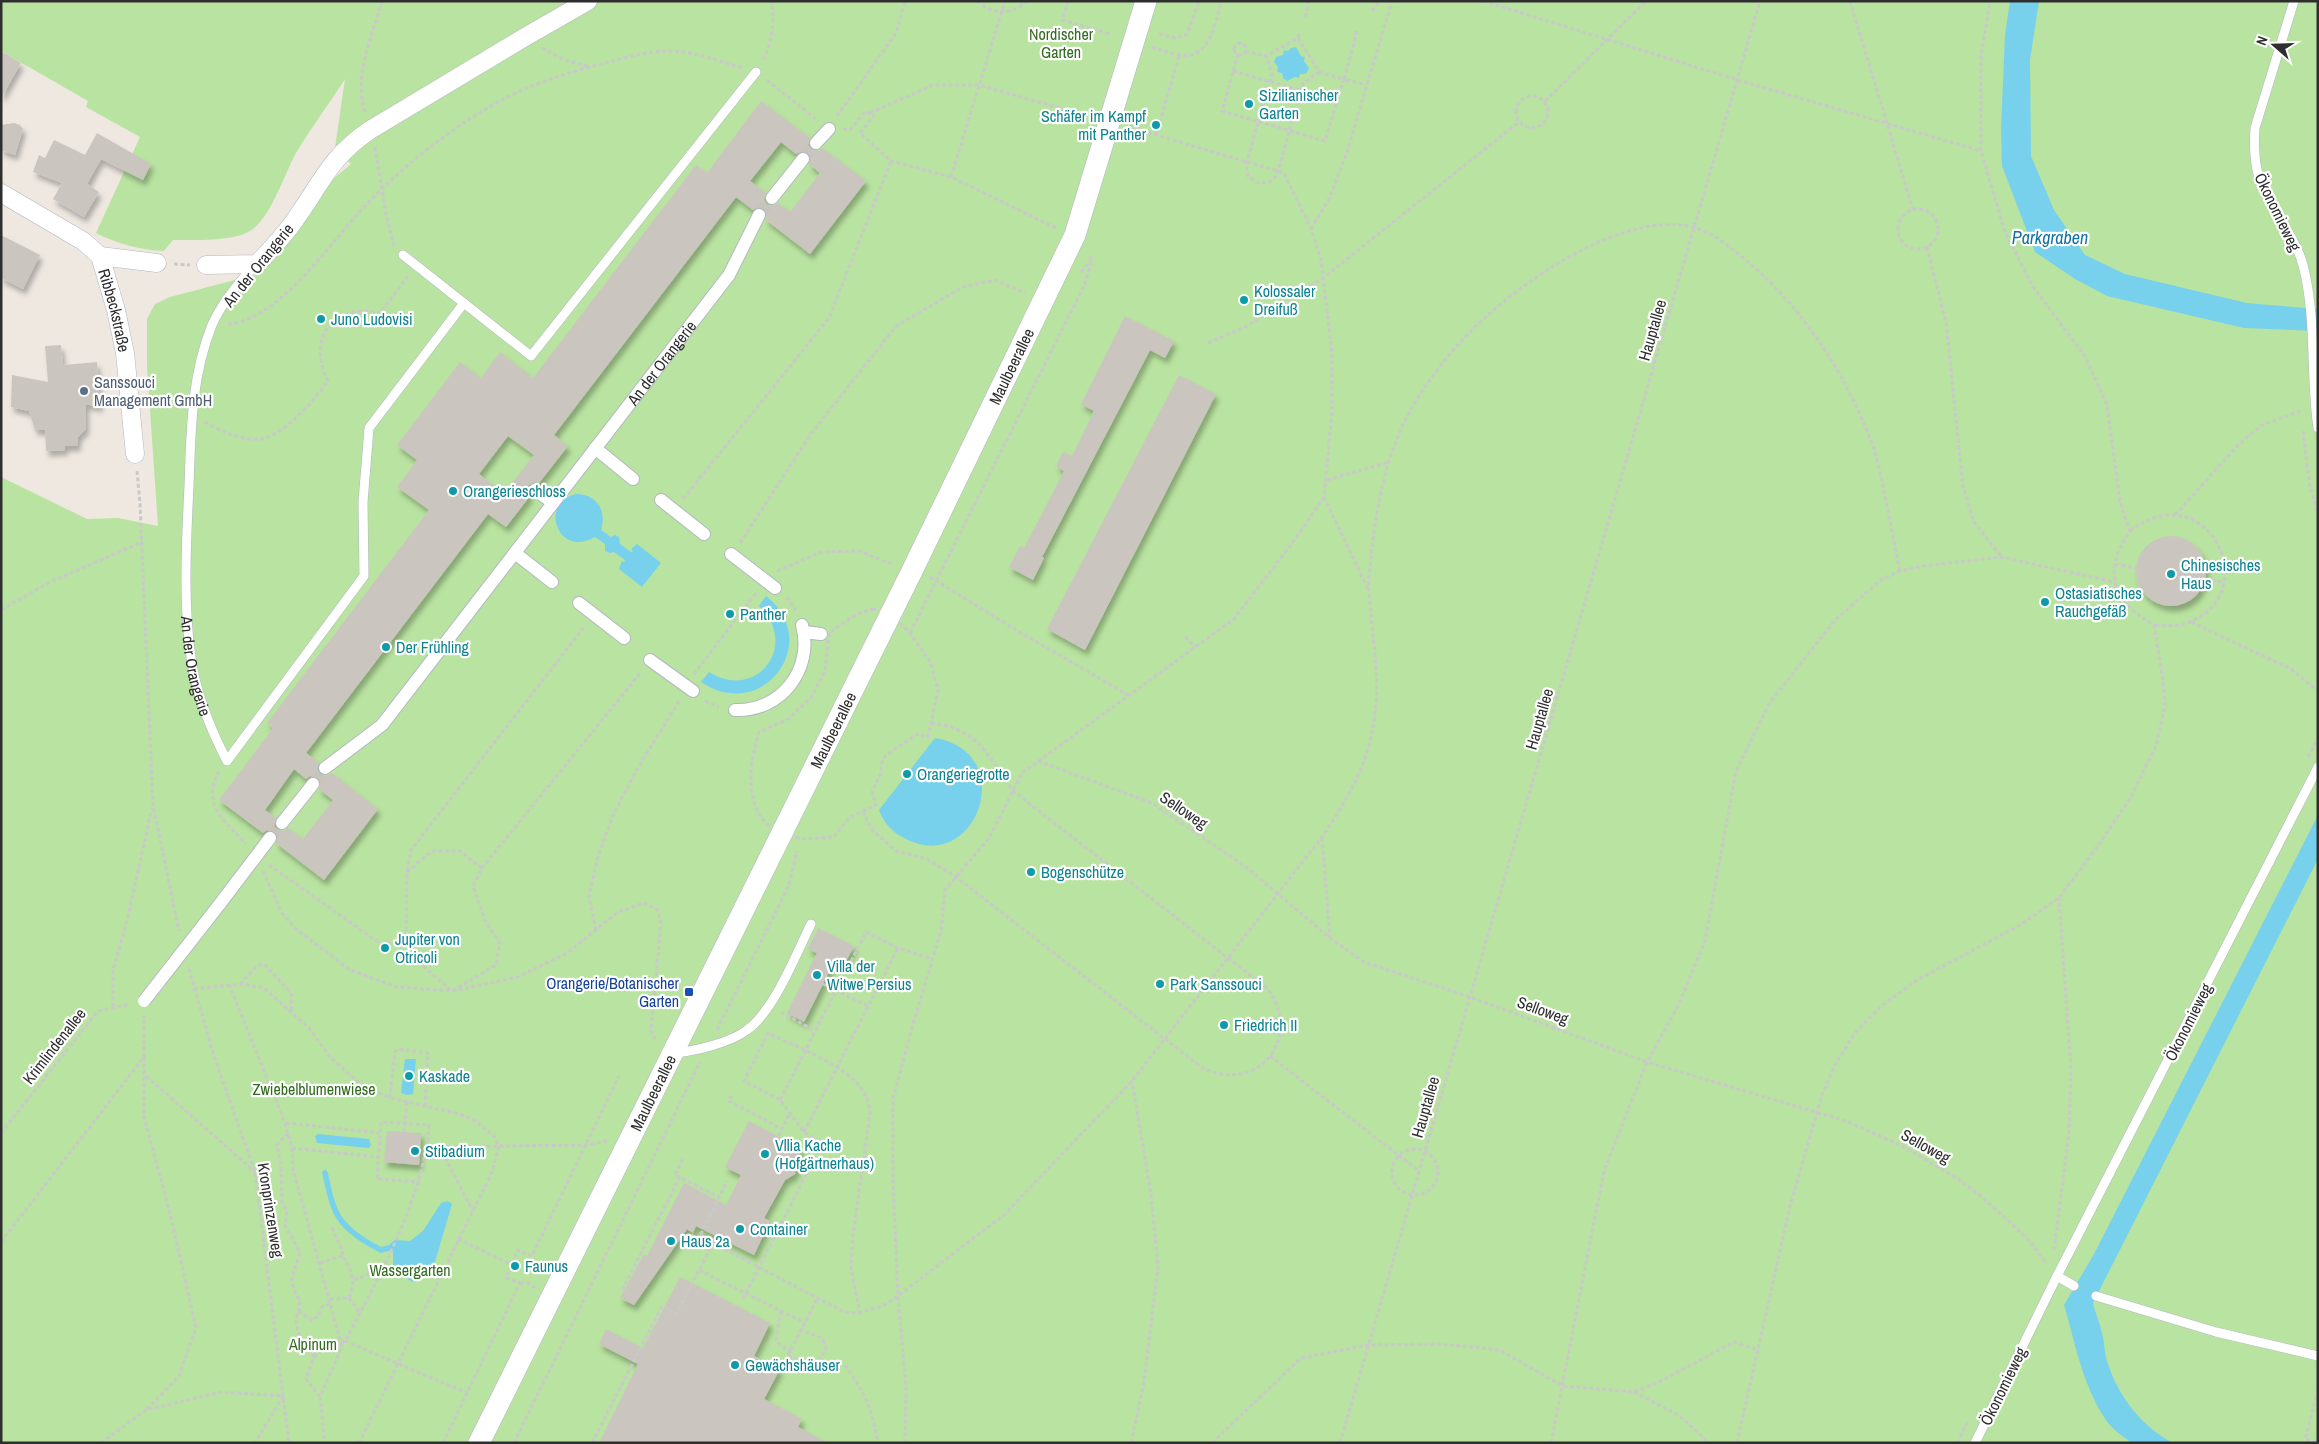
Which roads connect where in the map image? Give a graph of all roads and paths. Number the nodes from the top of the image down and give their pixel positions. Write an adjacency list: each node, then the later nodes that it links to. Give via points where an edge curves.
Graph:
1 (382, 1): 57 (path, via 361,77 360,94)
2 (588, 1): 28 (street, An der Orangerie)
3 (772, 1): 38 (path, via 774,26 768,50)
4 (905, 1): 53 (path, via 896,33)
5 (977, 1): 22 (path, via 987,9)
6 (1005, 1): 22 (path)
7 (1026, 1): 22 (path)
8 (1068, 1): 25 (path, via 1062,20)
9 (1146, 1): 49 (street, Maulbeerallee)
10 (1199, 1): 26 (path, via 1187,34 1175,38)
11 (1221, 1): 34 (path, via 1210,41 1201,50)
12 (1310, 1): 23 (path)
13 (1380, 1): 21 (path)
14 (1392, 1): 44 (path)
15 (1483, 1): 30 (path)
16 (1646, 1): 30 (path)
17 (1760, 1): 41 (path, Hauptallee)
18 (1850, 1): 52 (path)
19 (1990, 1): 59 (path, via 1981,56)
20 (2294, 1): 86 (lane, Ökonomieweg, via 2255,128 2254,149 2258,174 2292,236 2303,264 2314,348)
21 (1372, 11)
22 (1002, 12): 43 (path)
23 (1305, 17)
24 (1356, 30): 40 (path)
25 (1111, 34)
26 (1159, 34)
27 (1300, 34): 29 (path)
28 (525, 37): 36 (path, via 562,59); 57 (street, An der Orangerie)
29 (1298, 38): 35 (path); 39 (path)
30 (1607, 38): 41 (path); 47 (path)
31 (1245, 51): 33 (path); 33 (path, via 1243,44 1237,43 1234,50); 35 (path)
32 (1170, 53): 34 (path)
33 (1238, 54): 37 (path)
34 (1180, 56): 56 (path)
35 (1266, 56): 42 (path, via 1272,74)
36 (590, 67): 38 (path, via 649,52 672,51 699,55); 65 (path, via 546,81 489,107 440,140)
37 (1233, 71): 42 (path); 50 (path, via 1222,111)
38 (756, 72): 53 (path); 82 (lane, via 530,356)
39 (1319, 72): 40 (path); 45 (path, via 1302,83)
40 (1344, 79): 44 (path); 46 (path)
41 (1738, 80): 52 (path); 70 (path, Hauptallee)
42 (1270, 82): 45 (path); 50 (path)
43 (980, 85): 48 (path, via 933,85); 49 (path); 64 (path)
44 (1366, 86): 71 (path, via 1329,200)
45 (1300, 91): 46 (path); 55 (path)
46 (1337, 101): 55 (path, via 1325,141)
47 (1545, 101): 51 (path, via 1535,96 1524,98 1517,106); 51 (path, via 1548,116 1543,125 1533,128)
48 (870, 113): 54 (path, via 866,110); 61 (path, via 874,116 860,133)
49 (1110, 122): 56 (path); 72 (street, Maulbeerallee)
50 (1258, 122): 55 (path); 62 (path)
51 (1519, 122): 81 (path)
52 (1886, 123): 59 (path); 68 (path)
53 (828, 129): 58 (street)
54 (851, 129)
55 (1289, 131): 63 (path)
56 (1156, 135): 62 (path)
57 (373, 138): 65 (path); 77 (street, An der Orangerie, via 350,146 332,164 299,214)
58 (816, 144)
59 (1981, 151): 104 (path, via 2004,228 2032,285 2086,358 2107,405 2120,502)
60 (803, 160): 67 (street)
61 (891, 161): 64 (path); 101 (path, via 829,318)
62 (1247, 162): 63 (path); 63 (path, via 1248,176 1257,183 1270,182)
63 (1278, 171): 71 (path, via 1284,173)
64 (951, 177): 72 (path, via 1024,214)
65 (382, 189): 74 (path, via 390,235); 84 (path, via 268,310 243,322)
66 (1, 194): 75 (street, Ribbeckstraße, via 83,241)
67 (772, 198)
68 (1913, 210): 73 (path, via 1926,210 1935,219 1938,232); 73 (path, via 1902,217 1899,236 1908,246)
69 (759, 215): 92 (street, An der Orangerie, via 729,275)
70 (1695, 228): 94 (path, via 1657,226 1604,240 1574,254 1521,290 1484,319 1431,379 1408,416); 112 (path, via 1725,243 1778,290 1820,343 1847,386 1874,448); 170 (path, Hauptallee)
71 (1311, 230): 81 (path)
72 (1075, 235): 83 (street, Maulbeerallee)
73 (1926, 247): 109 (path, via 1946,322 1963,486 1974,522)
74 (403, 255): 79 (lane)
75 (100, 256): 76 (street, Ribbeckstraße); 93 (street, Ribbeckstraße, via 123,346)
76 (158, 264): 78 (path)
77 (257, 264): 78 (street); 84 (lane, An der Orangerie, via 228,297)
78 (206, 265)
79 (416, 266): 82 (lane); 87 (path, via 380,312 356,310 334,321 324,334 319,350 320,366 328,381 308,406 285,426 260,439 213,427)
80 (1076, 278): 115 (path, via 1092,260 1085,284)
81 (1323, 278): 85 (path, via 1247,326); 96 (path, via 1332,352)
82 (464, 303): 139 (lane, via 369,428 363,502 364,576)
83 (1042, 305): 108 (path, via 1019,289 995,280 963,287 896,326 811,434); 113 (street, Maulbeerallee)
84 (213, 324): 87 (lane, An der Orangerie, via 203,351)
85 (1208, 343)
86 (2314, 405): 88 (path); 91 (lane, Ökonomieweg)
87 (192, 411): 139 (lane, An der Orangerie, via 186,528 189,626 195,678 204,711)
88 (2300, 411): 89 (path); 103 (path, via 2262,425 2238,445)
89 (2301, 419)
90 (2302, 427): 102 (path, via 2310,488)
91 (2318, 428)
92 (595, 448): 95 (street); 100 (street, An der Orangerie)
93 (135, 454): 106 (path)
94 (1389, 462): 96 (path); 120 (path, via 1375,520)
95 (633, 479)
96 (1327, 480): 98 (path)
97 (535, 490): 100 (street)
98 (1324, 497): 120 (path); 131 (path, via 1234,619)
99 (661, 500): 101 (street)
100 (553, 503): 107 (street, An der Orangerie)
101 (674, 510): 105 (street)
102 (2318, 511)
103 (2174, 515): 104 (path, via 2157,516); 118 (path, via 2190,519 2206,528 2215,538 2222,552)
104 (2130, 531): 110 (path, via 2120,546)
105 (704, 534)
106 (142, 542): 122 (path, via 50,582); 145 (path)
107 (514, 553): 116 (street); 141 (street, An der Orangerie, via 382,725)
108 (731, 554): 119 (street)
109 (2001, 557): 112 (path); 117 (path)
110 (2115, 564): 111 (path); 117 (path)
111 (2136, 568)
112 (1900, 571): 183 (path, via 1882,579 1836,619 1770,702 1736,771 1705,941 1678,1006)
113 (911, 573): 119 (path, via 859,551 821,552 779,569); 180 (street, Maulbeerallee)
114 (2205, 579): 118 (path)
115 (937, 581): 127 (path); 135 (path)
116 (552, 582)
117 (2115, 582): 125 (path, via 2130,610)
118 (2224, 582): 124 (path, via 2217,600)
119 (770, 585): 126 (path, via 792,604); 133 (path)
120 (1368, 590): 148 (path, via 1376,648 1374,721 1364,761 1348,800)
121 (580, 604): 123 (street)
122 (1, 610)
123 (594, 614): 130 (street); 153 (path, via 411,850)
124 (2191, 622): 125 (path, via 2175,626); 134 (path, via 2291,669)
125 (2154, 625): 156 (path, via 2164,680 2165,706 2156,746 2129,800)
126 (803, 629): 128 (street); 136 (street, via 813,667 801,690 780,710)
127 (910, 632)
128 (821, 634)
129 (1185, 637): 131 (path)
130 (624, 638)
131 (1195, 647): 135 (path)
132 (650, 660): 133 (street); 152 (path)
133 (689, 688): 136 (path, via 714,706); 159 (path, via 636,771 612,816 596,860 589,896)
134 (2318, 691)
135 (1130, 696): 140 (path)
136 (740, 710): 138 (street)
137 (931, 722): 144 (path, via 966,732 990,756)
138 (756, 727)
139 (226, 760): 151 (path, via 213,782 212,798 216,812)
140 (1038, 761): 144 (path, via 1022,773); 155 (path, Selloweg, via 1152,803 1246,867)
141 (325, 768)
142 (2318, 768): 234 (lane, Ökonomieweg)
143 (312, 784): 147 (street)
144 (1013, 791): 154 (path, via 989,838); 163 (path)
145 (153, 805): 157 (path); 173 (path, via 113,970)
146 (863, 811): 154 (path, via 871,829 896,851 927,859)
147 (282, 823)
148 (1322, 837): 155 (path); 160 (path)
149 (270, 838): 151 (street)
150 (800, 839): 178 (path, via 789,885)
151 (257, 856): 161 (path, via 381,944); 169 (path, via 282,913 296,929 350,970 397,987); 171 (street, bridge)
152 (482, 868): 153 (path, via 460,852 432,851); 169 (path, via 473,886 486,923 500,943 496,965)
153 (407, 872): 161 (path)
154 (956, 877): 164 (path, via 945,890 941,931); 177 (path)
155 (1276, 894): 160 (path, Selloweg); 163 (path)
156 (2060, 898): 193 (path, via 2022,924 1917,980 1880,1007 1855,1034 1836,1062); 227 (path, via 2071,1068 2068,1133)
157 (176, 921)
158 (811, 924): 178 (lane, via 774,1001 748,1030)
159 (596, 930): 169 (path, via 567,953 518,977); 180 (path, via 618,912 644,903 657,909 661,936 651,1031 657,1044)
160 (1330, 938): 170 (path, Selloweg, via 1364,962)
161 (406, 942): 169 (path, via 415,959)
162 (898, 948): 164 (path); 168 (path, via 866,932); 172 (path)
163 (1228, 956): 177 (path); 181 (path, via 1268,989 1279,1009 1281,1032)
164 (932, 958): 240 (path, via 893,1099)
165 (228, 984): 166 (path); 195 (path); 214 (path, Kronprinzenweg, via 194,989)
166 (240, 984): 175 (path, via 264,988); 175 (path, via 255,968 261,964 265,966 291,993)
167 (823, 984): 168 (path)
168 (836, 990): 172 (path); 176 (path)
169 (452, 991)
170 (1470, 997): 183 (path, Selloweg); 209 (path, Hauptallee)
171 (144, 1001): 173 (path, Krimlindenallee); 182 (path)
172 (868, 1006): 184 (path)
173 (113, 1007): 201 (path, Krimlindenallee, via 98,1011)
174 (783, 1007): 176 (path, via 780,1013)
175 (292, 1012): 189 (path, via 309,1028 331,1058 359,1083)
176 (815, 1031): 179 (path)
177 (1164, 1039): 181 (path, via 1201,1067 1219,1075 1240,1075 1252,1071); 187 (path)
178 (707, 1048): 180 (lane); 278 (path)
179 (805, 1051): 184 (path); 190 (path); 190 (path, via 768,1033 744,1080)
180 (672, 1053): 203 (street, Maulbeerallee)
181 (1270, 1056): 210 (path)
182 (144, 1057): 185 (path); 225 (path)
183 (1647, 1062): 193 (path, Selloweg); 263 (path, via 1604,1171)
184 (837, 1068): 200 (path); 250 (path, via 856,1082 865,1095 870,1113 852,1244 851,1268)
185 (146, 1076): 214 (path); 269 (path, via 144,1117 196,1328 179,1376)
186 (619, 1076): 205 (path)
187 (1132, 1080): 240 (path, via 1004,1215); 282 (path, via 1151,1195 1158,1267 1144,1382)
188 (729, 1096): 197 (path, via 729,1101)
189 (390, 1098): 191 (path); 192 (path, via 395,1052 398,1049 423,1051 428,1053)
190 (780, 1100): 194 (path)
191 (407, 1102): 192 (path); 196 (path)
192 (425, 1106): 206 (path, via 474,1120 494,1136)
193 (1817, 1112): 230 (path, Selloweg, via 1902,1146 1955,1177 2005,1216); 255 (path, via 1790,1206)
194 (790, 1113): 197 (path); 200 (path)
195 (285, 1123): 198 (path); 202 (path)
196 (405, 1123): 198 (path, via 381,1122); 199 (path); 208 (path, via 429,1125)
197 (782, 1129): 204 (path)
198 (380, 1132): 211 (path)
199 (404, 1132)
200 (804, 1132): 232 (path, via 817,1140 820,1147)
201 (1, 1133)
202 (288, 1133): 207 (path); 247 (path, via 277,1145 282,1202 287,1212 285,1226 300,1252 292,1282 300,1302)
203 (631, 1134): 205 (path); 277 (street, Maulbeerallee)
204 (778, 1136)
205 (585, 1145): 206 (path); 231 (path, via 532,1256 518,1250)
206 (499, 1146): 208 (path); 220 (path, via 492,1172)
207 (292, 1148): 211 (path); 229 (path, via 293,1169)
208 (428, 1148): 217 (path); 220 (path, via 444,1156)
209 (1425, 1150): 210 (path, via 1413,1148); 213 (path, Hauptallee); 218 (path, via 1434,1157 1438,1179 1429,1191)
210 (1398, 1155): 213 (path); 218 (path, via 1392,1168 1395,1183)
211 (378, 1156): 217 (path, via 377,1179)
212 (683, 1159): 215 (path, via 675,1175)
213 (1419, 1171): 218 (path, Hauptallee)
214 (255, 1172): 267 (path, Kronprinzenweg)
215 (680, 1177): 219 (path); 238 (path)
216 (727, 1181): 219 (path)
217 (419, 1182): 235 (path)
218 (1412, 1195): 254 (path, Hauptallee)
219 (719, 1197): 223 (path)
220 (473, 1211): 224 (path)
221 (332, 1226): 228 (path, via 343,1251)
222 (691, 1235): 223 (path, via 695,1237 689,1248 692,1250)
223 (700, 1236): 226 (path)
224 (458, 1239): 231 (path); 260 (path)
225 (1, 1242)
226 (713, 1242): 232 (path); 233 (path)
227 (2054, 1254)
228 (342, 1256): 229 (path); 236 (path)
229 (320, 1263): 244 (path)
230 (2048, 1263)
231 (512, 1265): 266 (path, via 506,1278 520,1283)
232 (760, 1267): 239 (path); 242 (path)
233 (698, 1270): 239 (path); 279 (path, via 676,1314 662,1306)
234 (2057, 1276): 237 (lane); 288 (lane, Ökonomieweg)
235 (376, 1278): 236 (path, via 368,1274); 249 (path)
236 (354, 1280): 243 (path)
237 (2074, 1286)
238 (622, 1290)
239 (746, 1294): 245 (path); 248 (path)
240 (898, 1296): 250 (path, via 887,1304); 281 (path, via 906,1387)
241 (2096, 1296): 258 (lane, via 2216,1332)
242 (818, 1297): 250 (path, via 844,1312); 251 (path)
243 (349, 1298): 244 (path); 249 (path)
244 (330, 1299): 246 (path)
245 (743, 1299)
246 (331, 1304): 247 (path, via 323,1306 312,1321); 253 (path)
247 (299, 1311): 259 (path, via 296,1314 297,1330)
248 (781, 1311): 251 (path); 256 (path, via 776,1340)
249 (360, 1313): 253 (path)
250 (860, 1313)
251 (805, 1323): 252 (path)
252 (801, 1330): 256 (path); 257 (path, via 822,1338 826,1347 823,1358 818,1362 804,1363)
253 (343, 1342): 259 (path, via 325,1346); 260 (path); 268 (path)
254 (1368, 1345): 263 (path, via 1443,1344 1498,1350); 283 (path, via 1302,1358); 284 (path, Hauptallee)
255 (1758, 1350): 265 (path, via 1734,1342); 287 (path)
256 (790, 1351): 257 (path)
257 (788, 1356): 262 (path)
258 (2318, 1356)
259 (314, 1358): 268 (path, via 306,1379)
260 (397, 1365): 266 (path); 275 (path)
261 (845, 1365): 280 (path, via 864,1392)
262 (782, 1367)
263 (1563, 1386): 265 (path); 285 (path)
264 (2318, 1390): 270 (path, via 2305,1439)
265 (1634, 1392): 286 (path, via 1680,1416)
266 (466, 1393): 276 (path)
267 (284, 1396): 269 (path, via 221,1392); 272 (path); 273 (path, Kronprinzenweg)
268 (320, 1397): 274 (path)
269 (146, 1410): 271 (path)
270 (2317, 1442)
271 (100, 1443)
272 (255, 1443)
273 (288, 1443)
274 (325, 1443)
275 (358, 1443)
276 (443, 1443)
277 (479, 1443)
278 (514, 1443)
279 (592, 1443)
280 (878, 1443)
281 (905, 1443)
282 (1131, 1443)
283 (1212, 1443)
284 (1340, 1443)
285 (1551, 1443)
286 (1709, 1443)
287 (1737, 1443)
288 (1975, 1443)

